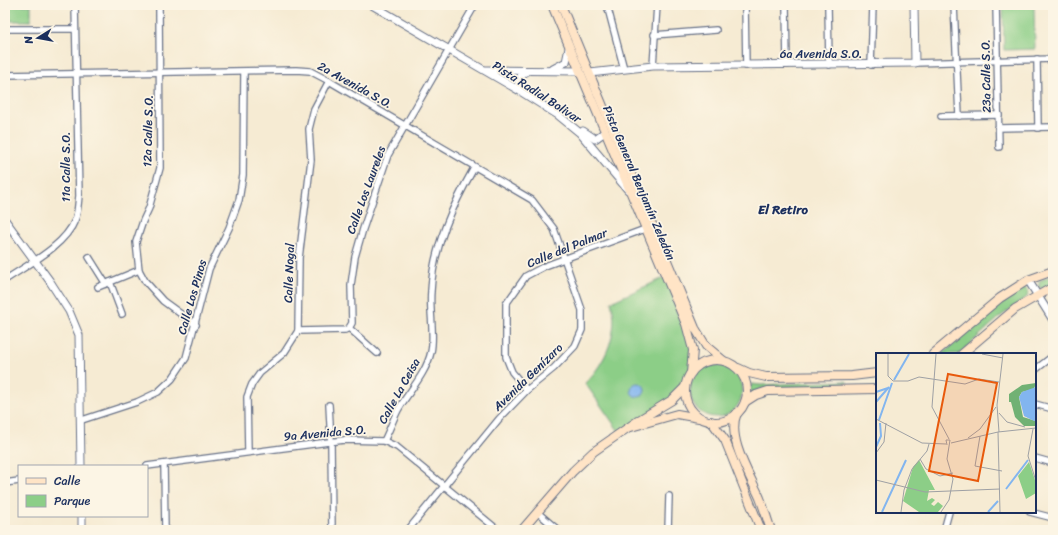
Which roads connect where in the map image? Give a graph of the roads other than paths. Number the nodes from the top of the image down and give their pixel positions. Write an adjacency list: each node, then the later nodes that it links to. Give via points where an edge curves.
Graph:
1 (75, 5): 18 (street, 11a Calle S.O.)
2 (159, 5): 38 (street, 12a Calle S.O.)
3 (372, 5): 22 (street)
4 (475, 5): 22 (street, Calle Los Laureles)
5 (552, 5): 16 (main road, Pista General Benjamín Zeledón)
6 (561, 5): 40 (main road, Pista General Benjamín Zeledón)
7 (607, 5): 34 (street)
8 (657, 5): 20 (street)
9 (745, 5): 32 (street)
10 (786, 5): 28 (street)
11 (828, 5): 29 (street)
12 (873, 5): 30 (street)
13 (914, 5): 27 (street)
14 (954, 5): 26 (street)
15 (996, 5): 25 (street, 23a Calle S.O.)
16 (559, 23): 21 (main road, Pista General Benjamín Zeledón); 40 (main road, via 581,68)
17 (5, 29): 18 (street)
18 (75, 29): 41 (street, 11a Calle S.O.)
19 (716, 30): 20 (street)
20 (654, 35): 31 (street)
21 (569, 48): 36 (street, via 565,63); 37 (main road, Pista General Benjamín Zeledón)
22 (448, 49): 33 (street); 51 (street, Calle Los Laureles)
23 (1037, 59): 24 (street, 6a Avenida S.O.); 25 (street, 6a Avenida S.O.); 54 (street)
24 (1053, 59)
25 (997, 60): 26 (street, 6a Avenida S.O.); 48 (street, 23a Calle S.O.)
26 (956, 62): 27 (street, 6a Avenida S.O.); 50 (street)
27 (915, 63): 30 (street, 6a Avenida S.O.)
28 (787, 65): 29 (street, 6a Avenida S.O.); 32 (street, 6a Avenida S.O.)
29 (829, 65): 30 (street, 6a Avenida S.O.)
30 (872, 65)
31 (652, 66): 32 (street, 6a Avenida S.O.); 34 (street, 6a Avenida S.O.)
32 (746, 66)
33 (481, 69): 35 (street, Pista Radial Bolivar); 45 (street, Pista Radial Bolivar)
34 (624, 69): 40 (street, 6a Avenida S.O.)
35 (530, 71): 36 (street, Pista Radial Bolivar); 45 (street, via 520,78)
36 (547, 71): 37 (street, Pista Radial Bolivar)
37 (578, 71): 46 (main road, via 587,77); 55 (main road, Pista General Benjamín Zeledón)
38 (160, 72): 39 (street, 2a Avenida S.O.); 41 (street, 2a Avenida S.O.); 65 (street, 12a Calle S.O., via 160,168 136,242)
39 (244, 72): 43 (street, 2a Avenida S.O., via 310,71); 76 (street, Calle Los Pinos, via 243,175 239,200 209,269)
40 (590, 73): 44 (main road, Pista General Benjamín Zeledón)
41 (76, 74): 42 (street, 2a Avenida S.O.); 63 (street, 11a Calle S.O., via 79,196 75,219 68,233)
42 (5, 75)
43 (329, 81): 51 (street, 2a Avenida S.O.); 78 (street, Calle Nogal, via 314,109 309,129 311,160 299,258)
44 (597, 90): 46 (main road); 55 (main road, Pista General Benjamín Zeledón)
45 (520, 91): 47 (street, Pista Radial Bolivar)
46 (600, 105): 55 (main road)
47 (558, 115): 55 (street, via 575,123 593,139); 58 (street, Pista Radial Bolivar, via 580,133)
48 (999, 115): 50 (street); 53 (street, 23a Calle S.O.)
49 (941, 116): 50 (street)
50 (959, 116)
51 (405, 125): 57 (street, 2a Avenida S.O.); 77 (street, Calle Los Laureles, via 388,156 355,257 351,285)
52 (1053, 127): 54 (street)
53 (998, 128): 54 (street); 56 (street, 23a Calle S.O.)
54 (1038, 128)
55 (609, 131): 58 (main road, Pista General Benjamín Zeledón); 61 (main road, Pista General Benjamín Zeledón)
56 (999, 146)
57 (474, 168): 64 (street, 2a Avenida S.O., via 532,200 554,229); 100 (street, Calle La Ceisa, via 447,221 435,263 430,291 432,351 426,368 398,411)
58 (628, 190): 60 (main road, Pista General Benjamín Zeledón); 61 (main road, via 636,198 648,227)
59 (5, 220): 63 (street)
60 (645, 229): 64 (street, Calle del Palmar); 72 (main road, via 651,232 670,277); 86 (main road, Pista General Benjamín Zeledón, via 686,324 694,355)
61 (656, 231): 72 (main road, Pista General Benjamín Zeledón)
62 (89, 258): 69 (street)
63 (34, 260): 67 (street, 11a Calle S.O.); 97 (street, via 69,311 79,336)
64 (564, 260): 90 (street, Avenida Genízaro, via 582,310 582,330 575,346 554,368); 90 (street, Calle del Palmar, via 526,276 506,304 506,357 512,372)
65 (139, 270): 69 (street); 76 (street, 12a Calle S.O., via 163,301)
66 (1053, 271): 68 (main road)
67 (5, 280)
68 (1028, 280): 73 (street); 80 (main road, via 1000,298)
69 (108, 283): 70 (street); 74 (street)
70 (98, 287)
71 (1053, 287): 73 (main road)
72 (679, 288): 83 (main road, Pista General Benjamín Zeledón, via 702,340)
73 (1038, 294): 75 (street); 81 (main road, via 1015,309)
74 (122, 314)
75 (1053, 320)
76 (196, 325): 97 (street, Calle Los Pinos, via 186,358 172,379 158,392 117,410)
77 (350, 328): 78 (street); 79 (street)
78 (298, 331): 102 (street, via 284,353 260,373 252,384 247,397)
79 (377, 353)
80 (934, 353)
81 (963, 353)
82 (1053, 356): 85 (street)
83 (724, 361): 84 (main road); 86 (main road, via 704,362)
84 (732, 365): 87 (main road, via 748,374 766,378 852,376); 91 (main road, via 744,380)
85 (1036, 369)
86 (691, 372): 88 (main road)
87 (876, 372)
88 (685, 387): 96 (main road, via 689,405 694,413); 99 (main road, via 672,400)
89 (876, 388): 91 (main road, via 768,391)
90 (527, 390): 110 (street, Avenida Genízaro, via 499,419)
91 (745, 402): 95 (main road)
92 (329, 404): 101 (street)
93 (1036, 404): 94 (street)
94 (1053, 409)
95 (737, 413): 98 (main road, via 725,420); 126 (main road, via 734,422 736,442)
96 (702, 418): 98 (main road); 99 (main road, via 677,414)
97 (82, 420): 106 (street)
98 (711, 421): 125 (main road, via 725,440)
99 (628, 428): 112 (main road, via 593,452)
100 (384, 441): 101 (street, 9a Avenida S.O.); 110 (street, 9a Avenida S.O., via 397,447)
101 (331, 443): 102 (street, 9a Avenida S.O.); 119 (street)
102 (248, 452): 105 (street, 9a Avenida S.O.)
103 (1036, 458): 104 (street)
104 (1053, 463)
105 (164, 464): 107 (street, 9a Avenida S.O.); 118 (street)
106 (81, 465)
107 (148, 466)
108 (18, 481): 109 (street)
109 (5, 482)
110 (444, 486): 120 (street, Avenida Genízaro); 121 (street, 9a Avenida S.O.)
111 (669, 496): 124 (street)
112 (537, 512): 122 (main road); 123 (street)
113 (949, 513): 127 (street)
114 (1034, 513): 116 (street)
115 (82, 517): 117 (street)
116 (1053, 518)
117 (82, 530)
118 (166, 530)
119 (332, 530)
120 (408, 530)
121 (498, 530)
122 (522, 530)
123 (558, 530)
124 (668, 530)
125 (761, 530)
126 (771, 530)
127 (944, 530)

